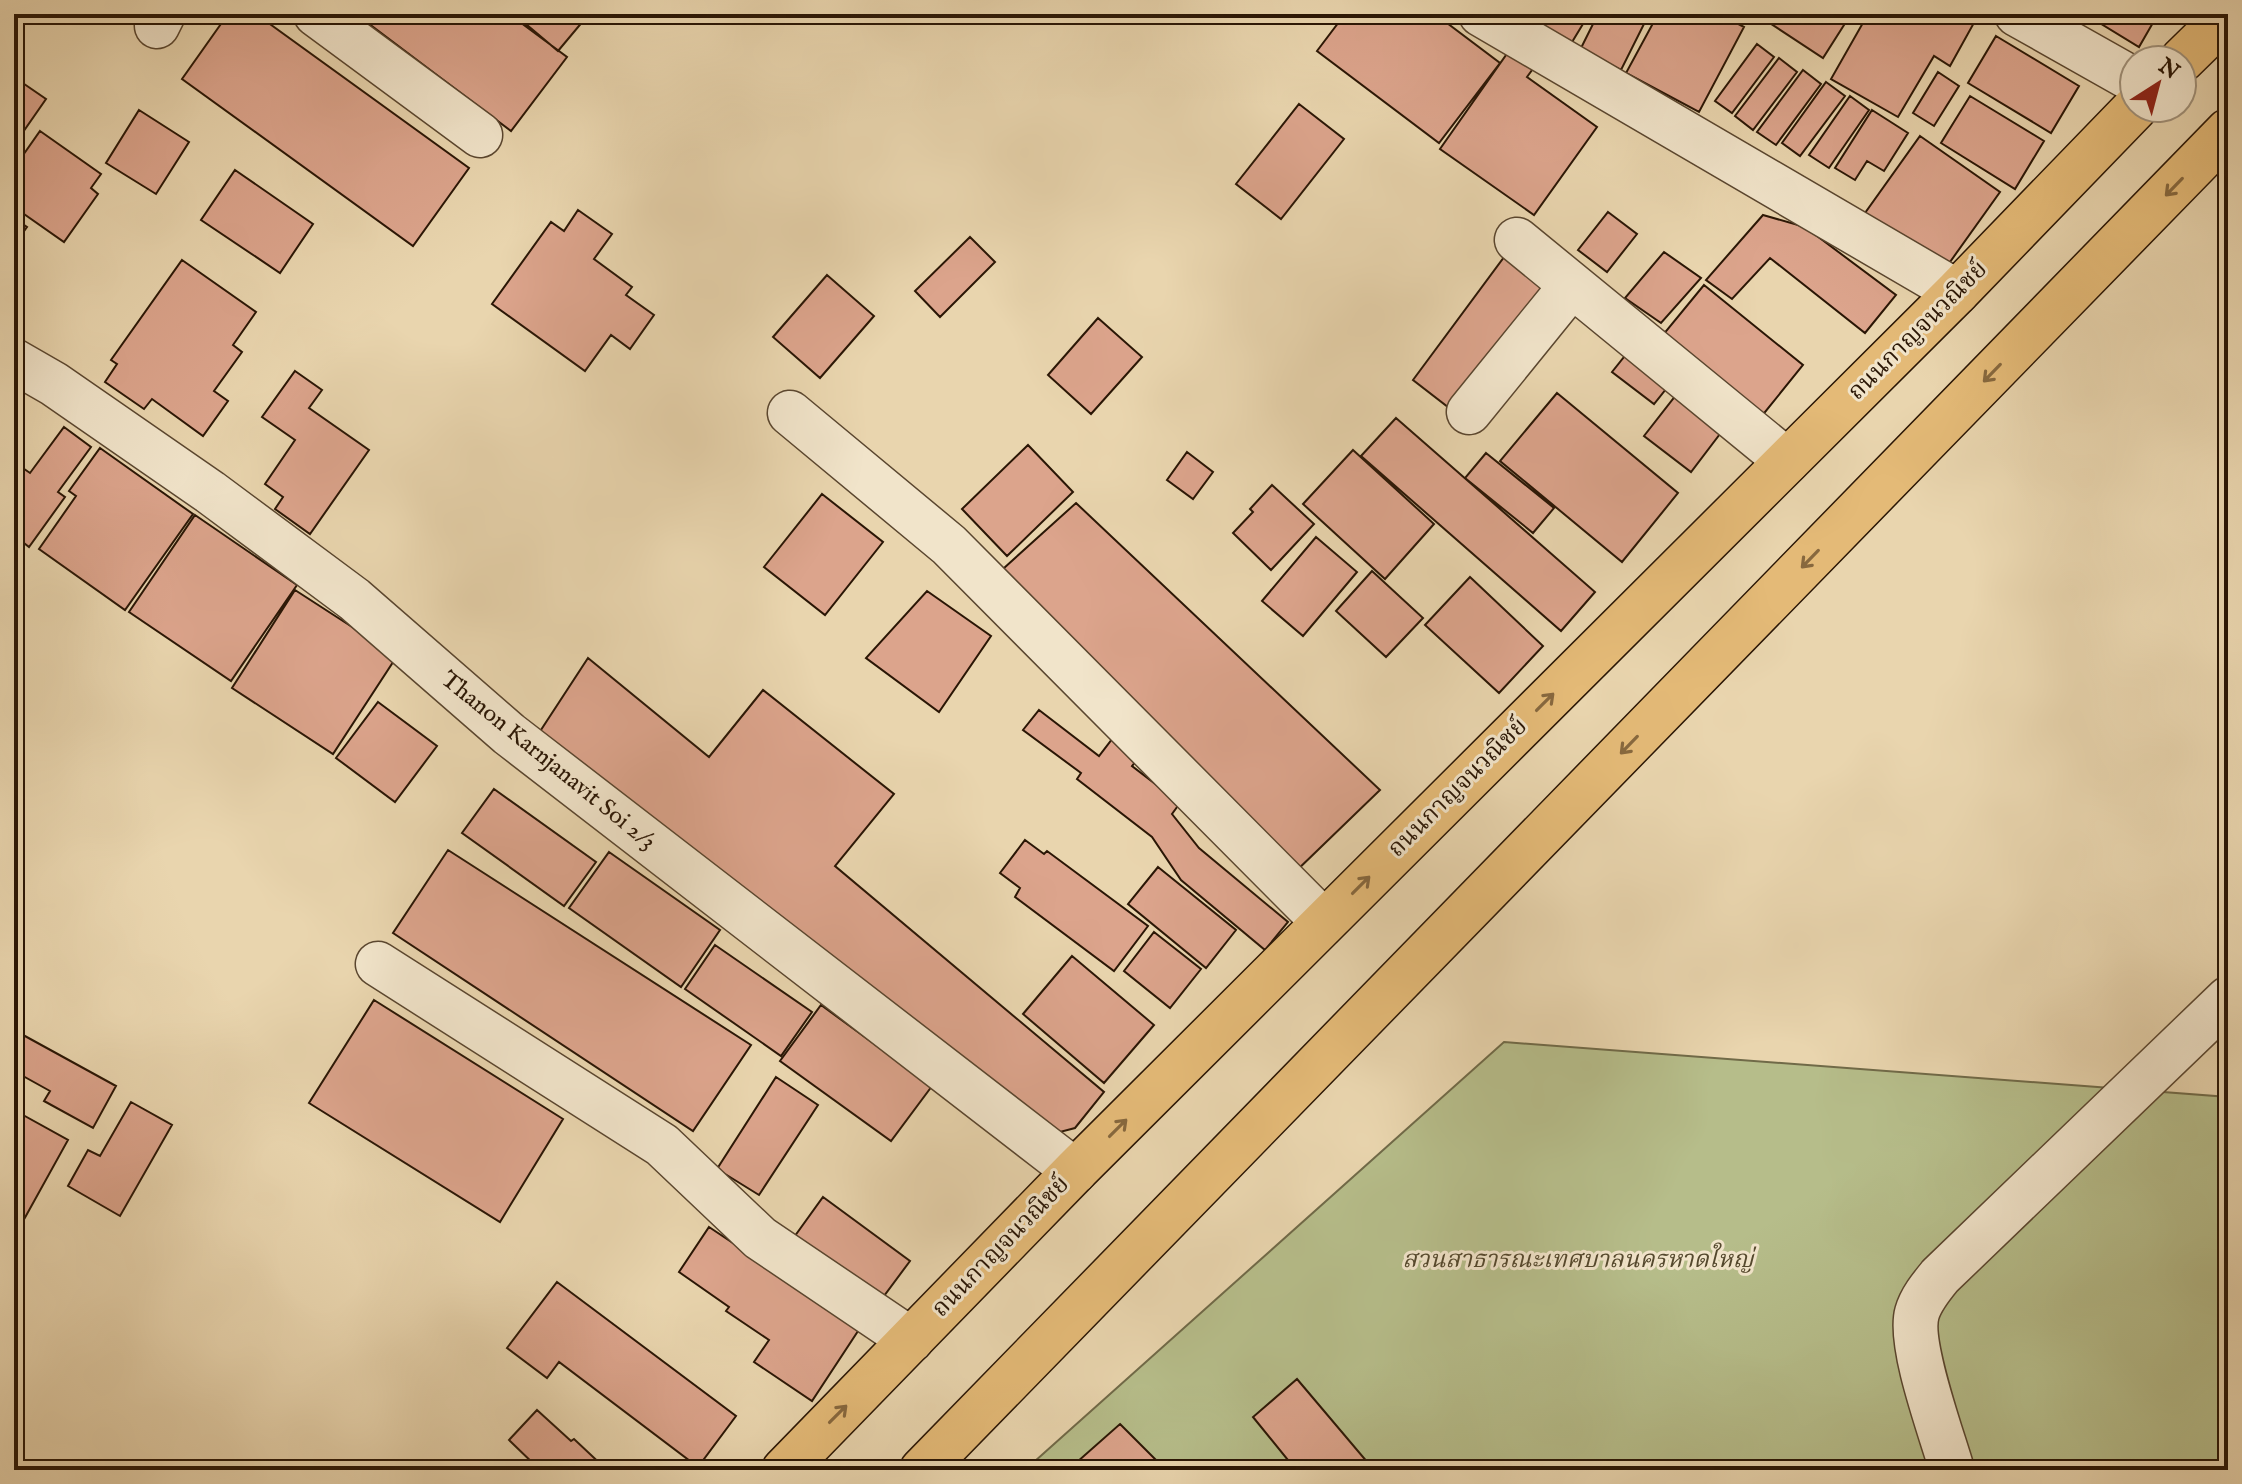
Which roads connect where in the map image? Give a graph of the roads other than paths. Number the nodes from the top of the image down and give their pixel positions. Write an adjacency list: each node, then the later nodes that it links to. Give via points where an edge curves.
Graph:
1 (316, 14): 9 (street)
2 (1481, 14): 12 (street)
3 (2017, 14): 6 (street)
4 (2228, 15): 5 (main road)
5 (2198, 44)
6 (2118, 71)
7 (2120, 124): 12 (main road, ถนนกาญจนวณิชย์)
8 (2228, 131): 23 (main road, one-way to 23)
9 (480, 135)
10 (1517, 240): 11 (street)
11 (1572, 285): 14 (street); 16 (street)
12 (1957, 292): 16 (main road, ถนนกาญจนวณิชย์)
13 (14, 361): 20 (street, Thanon Karnjanavit Soi 2/3, via 210,492 354,599 509,734)
14 (1469, 412)
15 (790, 413): 17 (street, via 949,545)
16 (1787, 461): 17 (main road, ถนนกาญจนวณิชย์, one-way to 16)
17 (1324, 922): 20 (main road, ถนนกาญจนวณิชย์, one-way to 17)
18 (378, 964): 21 (street, via 662,1145 760,1238)
19 (2228, 999): 24 (street, via 1940,1276 1923,1300 1916,1316 1916,1347)
20 (1075, 1171): 21 (main road, ถนนกาญจนวณิชย์)
21 (911, 1340): 22 (main road, ถนนกาญจนวณิชย์, one-way to 21)
22 (784, 1470)
23 (922, 1470)
24 (1952, 1470)

